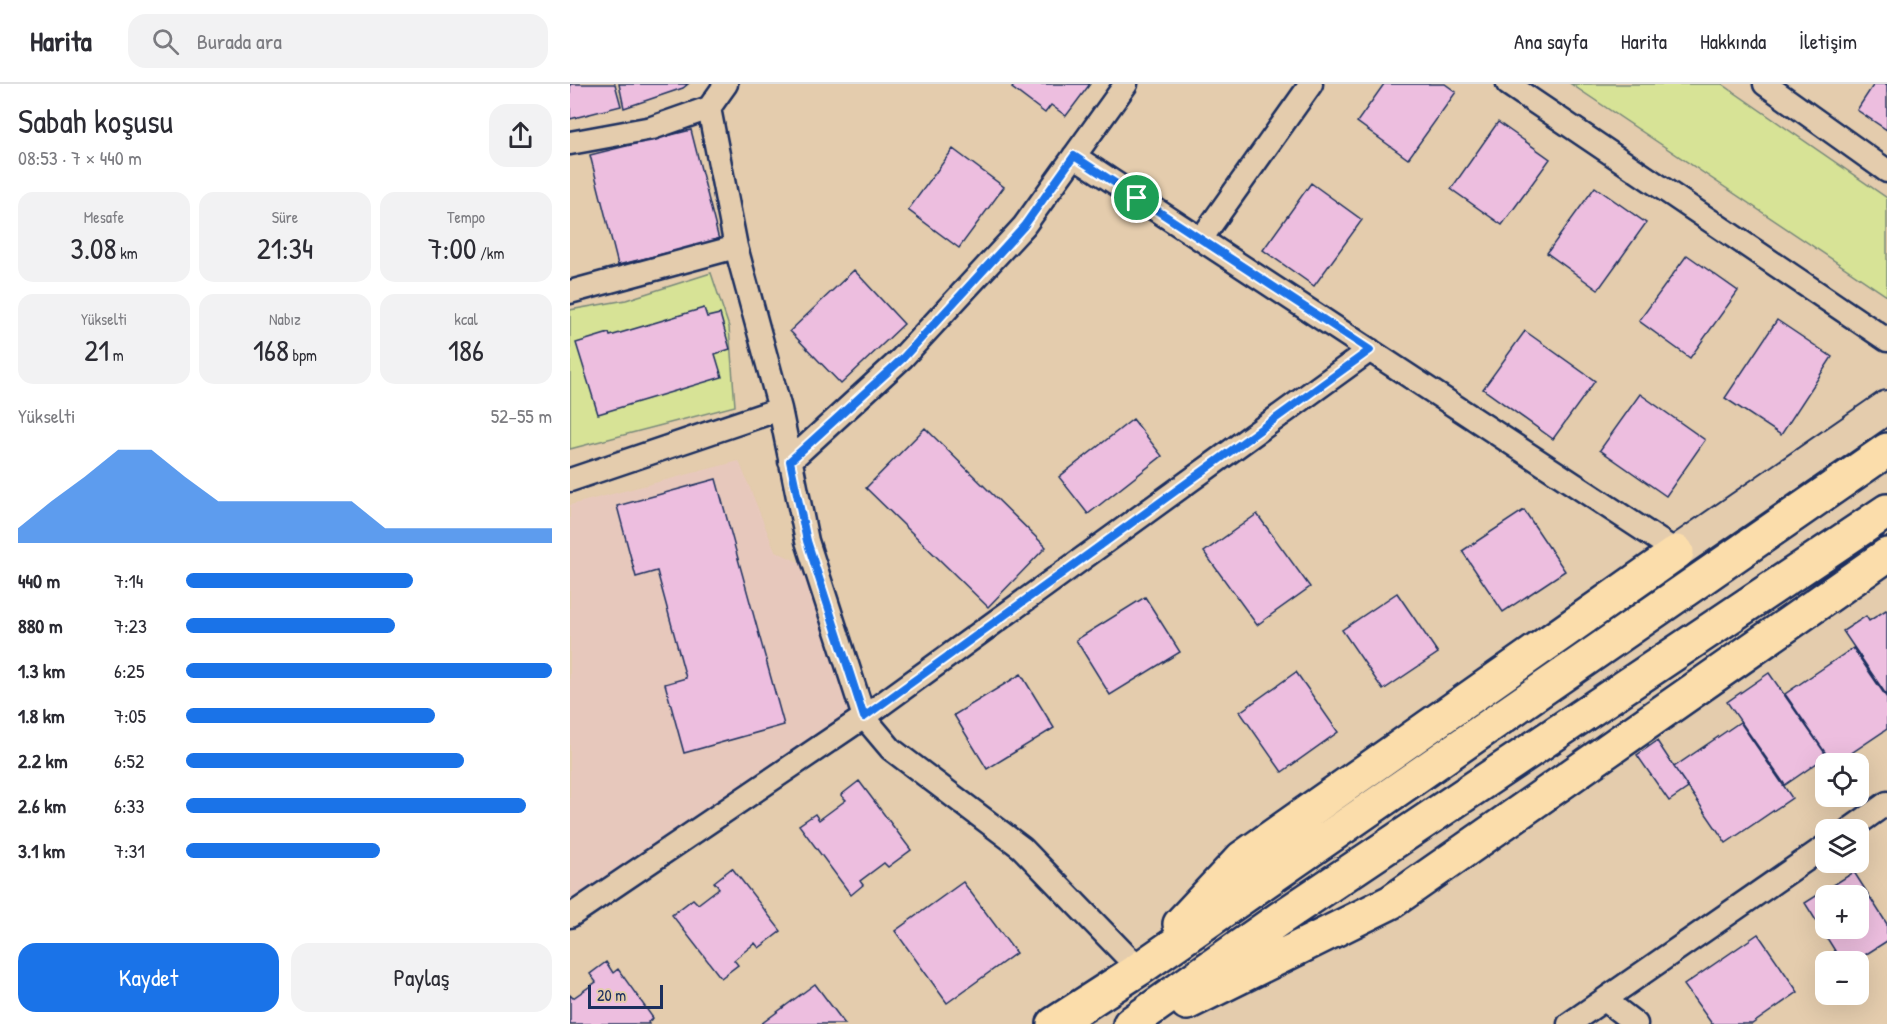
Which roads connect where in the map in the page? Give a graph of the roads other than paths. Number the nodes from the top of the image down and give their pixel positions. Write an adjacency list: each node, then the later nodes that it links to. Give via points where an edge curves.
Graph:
1 (726, 84): 6 (street)
2 (1126, 84): 8 (street)
3 (1311, 84): 10 (street)
4 (1508, 84): 13 (street)
5 (1765, 84): 9 (street)
6 (708, 108): 7 (street, via 652,128); 11 (street)
7 (570, 143)
8 (1074, 156): 10 (street); 18 (street, via 1024,226 903,358)
9 (1887, 171)
10 (1201, 239): 14 (street)
11 (736, 247): 12 (street); 16 (street)
12 (570, 292)
13 (1887, 340)
14 (1370, 350): 21 (street); 23 (street)
15 (1887, 407): 21 (street)
16 (780, 409): 18 (street); 19 (street)
17 (1887, 450): 28 (main road)
18 (790, 461): 23 (street, via 807,541)
19 (570, 480)
20 (1887, 511): 31 (main road, via 1279,919)
21 (1677, 552): 28 (main road, via 1242,858)
22 (1887, 555): 32 (main road, via 1391,902)
23 (864, 717): 27 (street); 28 (street, via 891,749 1022,848)
24 (1887, 803): 25 (street)
25 (1865, 819)
26 (1815, 854): 29 (street)
27 (570, 916)
28 (1139, 969): 30 (main road)
29 (1605, 1000): 33 (street); 34 (street)
30 (1054, 1024)
31 (1130, 1024)
32 (1145, 1024)
33 (1569, 1024)
34 (1636, 1024)

